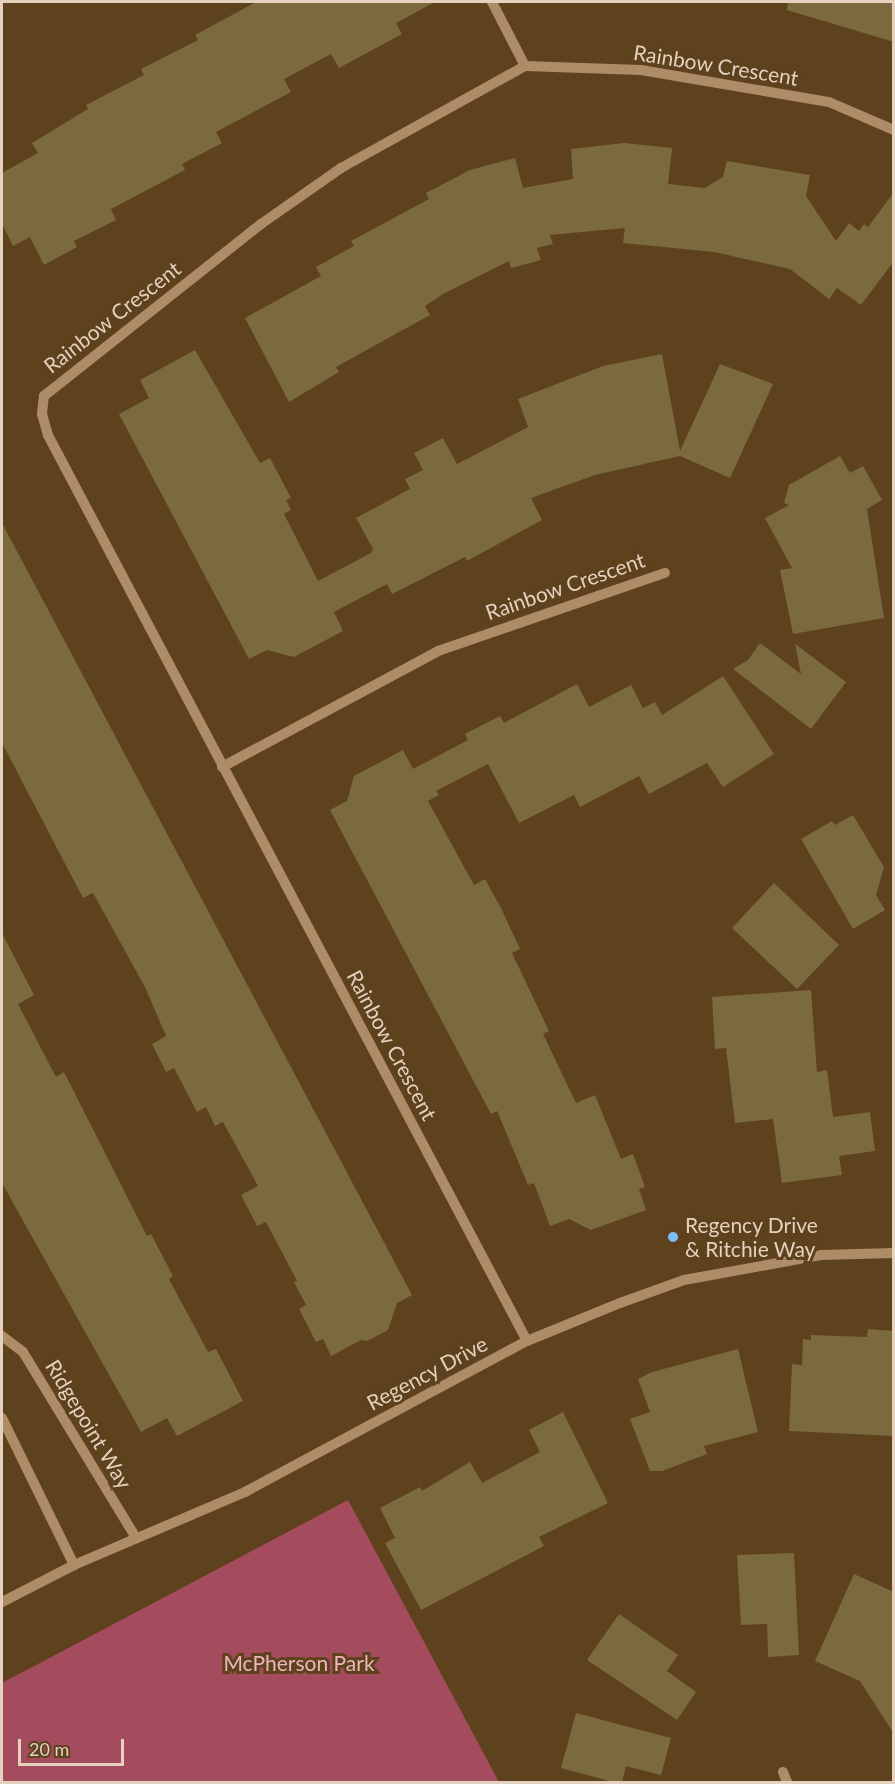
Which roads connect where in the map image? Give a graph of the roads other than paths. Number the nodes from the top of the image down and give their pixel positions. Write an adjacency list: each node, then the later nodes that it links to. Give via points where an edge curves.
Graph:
1 (492, 2): 2 (street)
2 (525, 66): 3 (street, Rainbow Crescent, via 641,70 829,102); 5 (street, Rainbow Crescent, via 341,168 261,224 44,396 42,414 48,435)
3 (894, 130)
4 (665, 573): 5 (street, Rainbow Crescent, via 438,651)
5 (222, 767): 8 (street, Rainbow Crescent)
6 (894, 1253): 8 (street, Regency Drive, via 821,1255 684,1280)
7 (2, 1336): 10 (street, Ridgepoint Way, via 23,1352)
8 (527, 1341): 10 (street, Regency Drive, via 245,1492)
9 (2, 1418): 11 (street)
10 (136, 1538): 11 (street, Regency Drive)
11 (74, 1565): 12 (street, Regency Drive)
12 (2, 1602)

